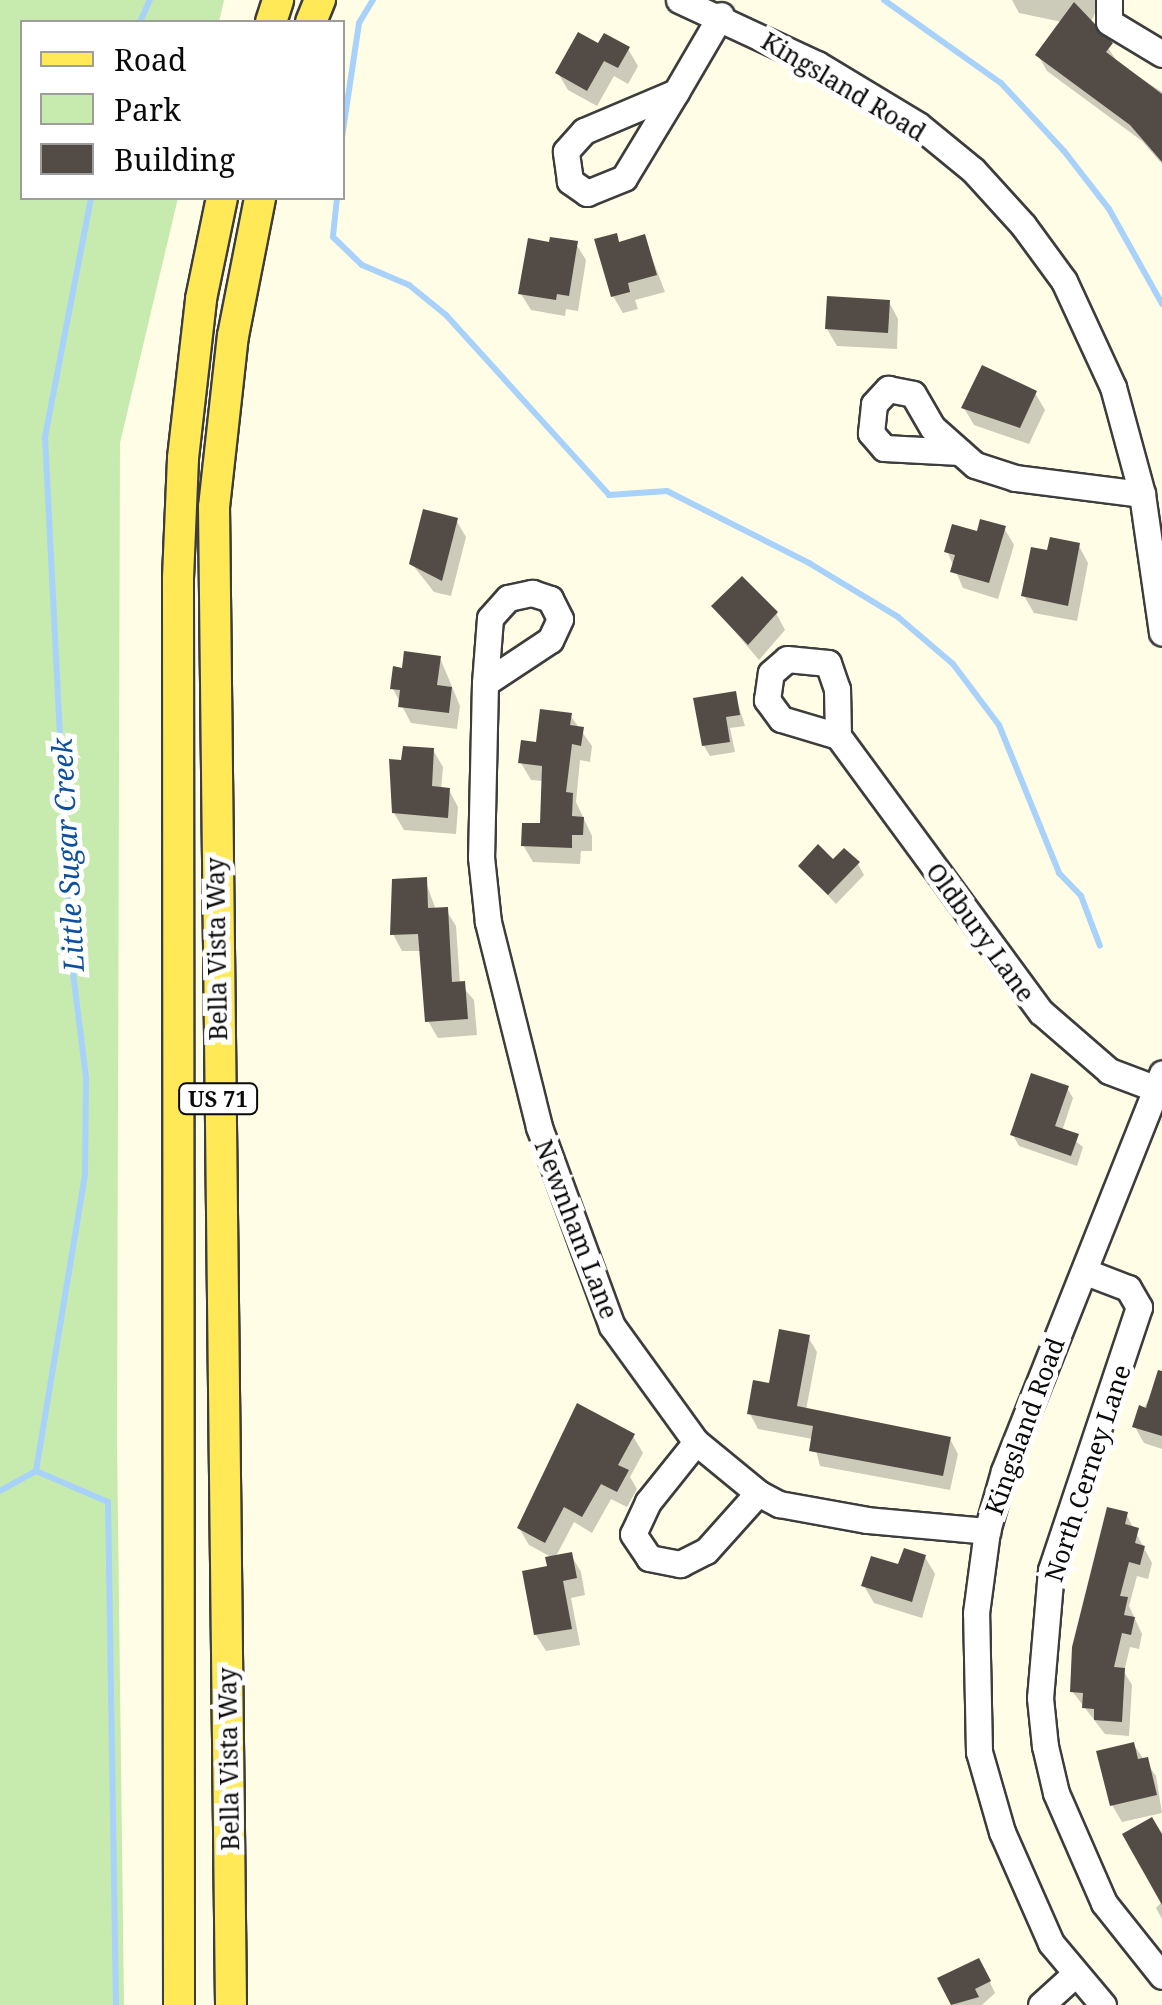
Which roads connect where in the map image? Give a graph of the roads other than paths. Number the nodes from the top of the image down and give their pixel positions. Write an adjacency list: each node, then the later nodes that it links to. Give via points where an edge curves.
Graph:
1 (680, 0): 3 (street, Kingsland Road)
2 (1110, 0): 4 (street, via 1109,22)
3 (720, 16): 5 (street); 9 (street, Kingsland Road, via 918,126 973,170 1023,225 1064,282 1114,387)
4 (1162, 54)
5 (676, 92): 5 (street, via 624,178 587,193 570,181 566,151 584,132)
6 (222, 200): 21 (main road, Bella Vista Way / US 71, via 195,352 178,578)
7 (260, 200): 22 (main road, Bella Vista Way / US 71, via 233,336 214,508)
8 (960, 452): 9 (street, via 1015,478)
9 (1142, 494): 10 (street, Kingsland Road)
10 (1162, 633)
11 (485, 683): 16 (street, Newnham Lane, via 480,857 488,922 538,1128 612,1326)
12 (838, 736): 13 (street, Oldbury Lane, via 1040,1012 1108,1070)
13 (1160, 1081): 14 (street, Kingsland Road)
14 (1150, 1147): 15 (street, Kingsland Road)
15 (1086, 1272): 18 (street, Kingsland Road, via 1035,1383); 20 (street, North Cerney Lane, via 1128,1288 1140,1307 1051,1570 1040,1698 1045,1746 1062,1812 1104,1903)
16 (696, 1442): 17 (street, Newnham Lane); 17 (street, via 648,1502 634,1534 649,1558 680,1564 706,1551)
17 (758, 1493): 18 (street, Newnham Lane, via 779,1504 867,1520)
18 (987, 1531): 19 (street, Kingsland Road, via 976,1613 980,1752 1028,1896)
19 (1074, 1975): 23 (street); 24 (street, Kingsland Road)
20 (1162, 1976)
21 (179, 2005)
22 (231, 2005)
23 (1041, 2005)
24 (1102, 2005)

